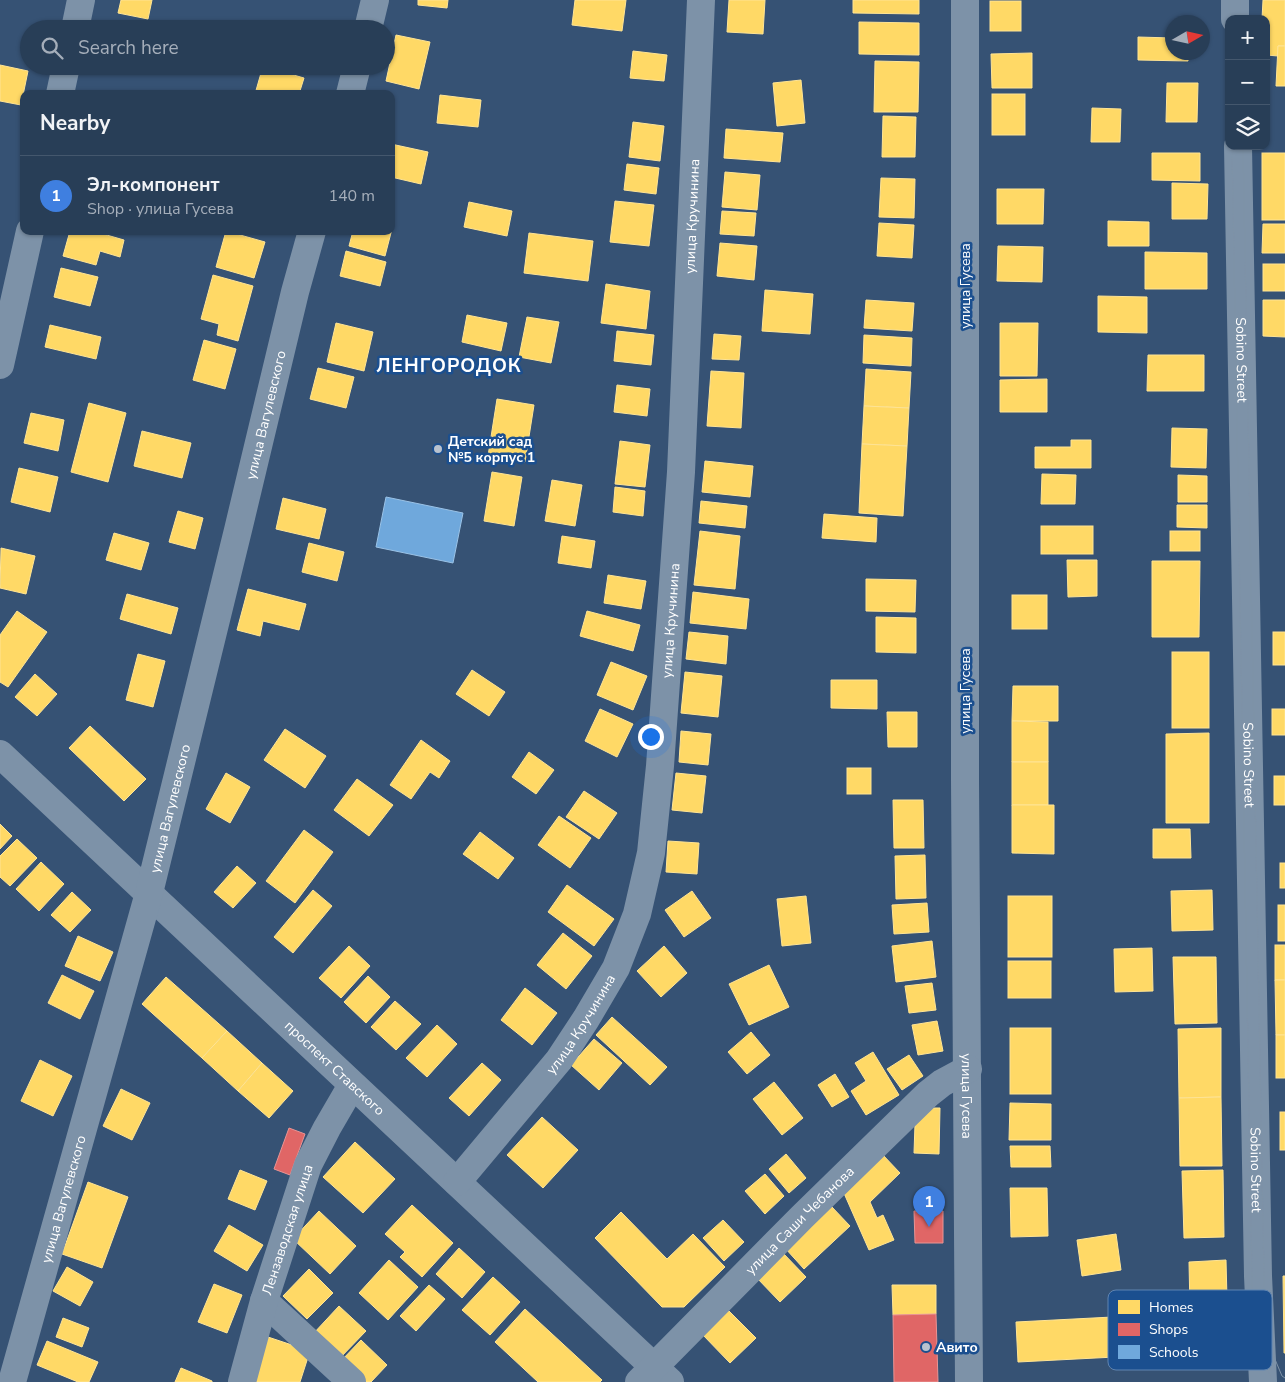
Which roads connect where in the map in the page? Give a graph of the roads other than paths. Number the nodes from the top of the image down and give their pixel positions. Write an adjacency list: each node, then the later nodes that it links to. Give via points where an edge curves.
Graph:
1 (81, 0): 7 (street)
2 (376, 0): 8 (street)
3 (701, 0): 21 (street, улица Кручинина, via 681,472 660,766 650,853 637,914 616,968 559,1060)
4 (965, 0): 19 (street, улица Гусева)
5 (1235, 0): 6 (street)
6 (1235, 15)
7 (77, 20)
8 (370, 20)
9 (64, 75): 11 (street)
10 (355, 75): 12 (street)
11 (61, 90)
12 (351, 90)
13 (1238, 150): 22 (street, Sobino Street)
14 (29, 235): 16 (street)
15 (311, 235): 18 (street, улица Вагулевского)
16 (0, 365)
17 (0, 754): 18 (street, проспект Ставского)
18 (149, 893): 20 (street, проспект Ставского); 25 (street, улица Вагулевского)
19 (968, 1069): 24 (street, улица Саши Чебанова, via 928,1094 802,1217); 28 (street, улица Гусева)
20 (352, 1085): 21 (street, проспект Ставского); 23 (street, Лензаводская улица, via 308,1165)
21 (457, 1182): 24 (street, проспект Ставского)
22 (1259, 1290)
23 (264, 1301): 26 (street, Лензаводская улица); 27 (street)
24 (654, 1377)
25 (12, 1382)
26 (242, 1382)
27 (352, 1382)
28 (969, 1382)

